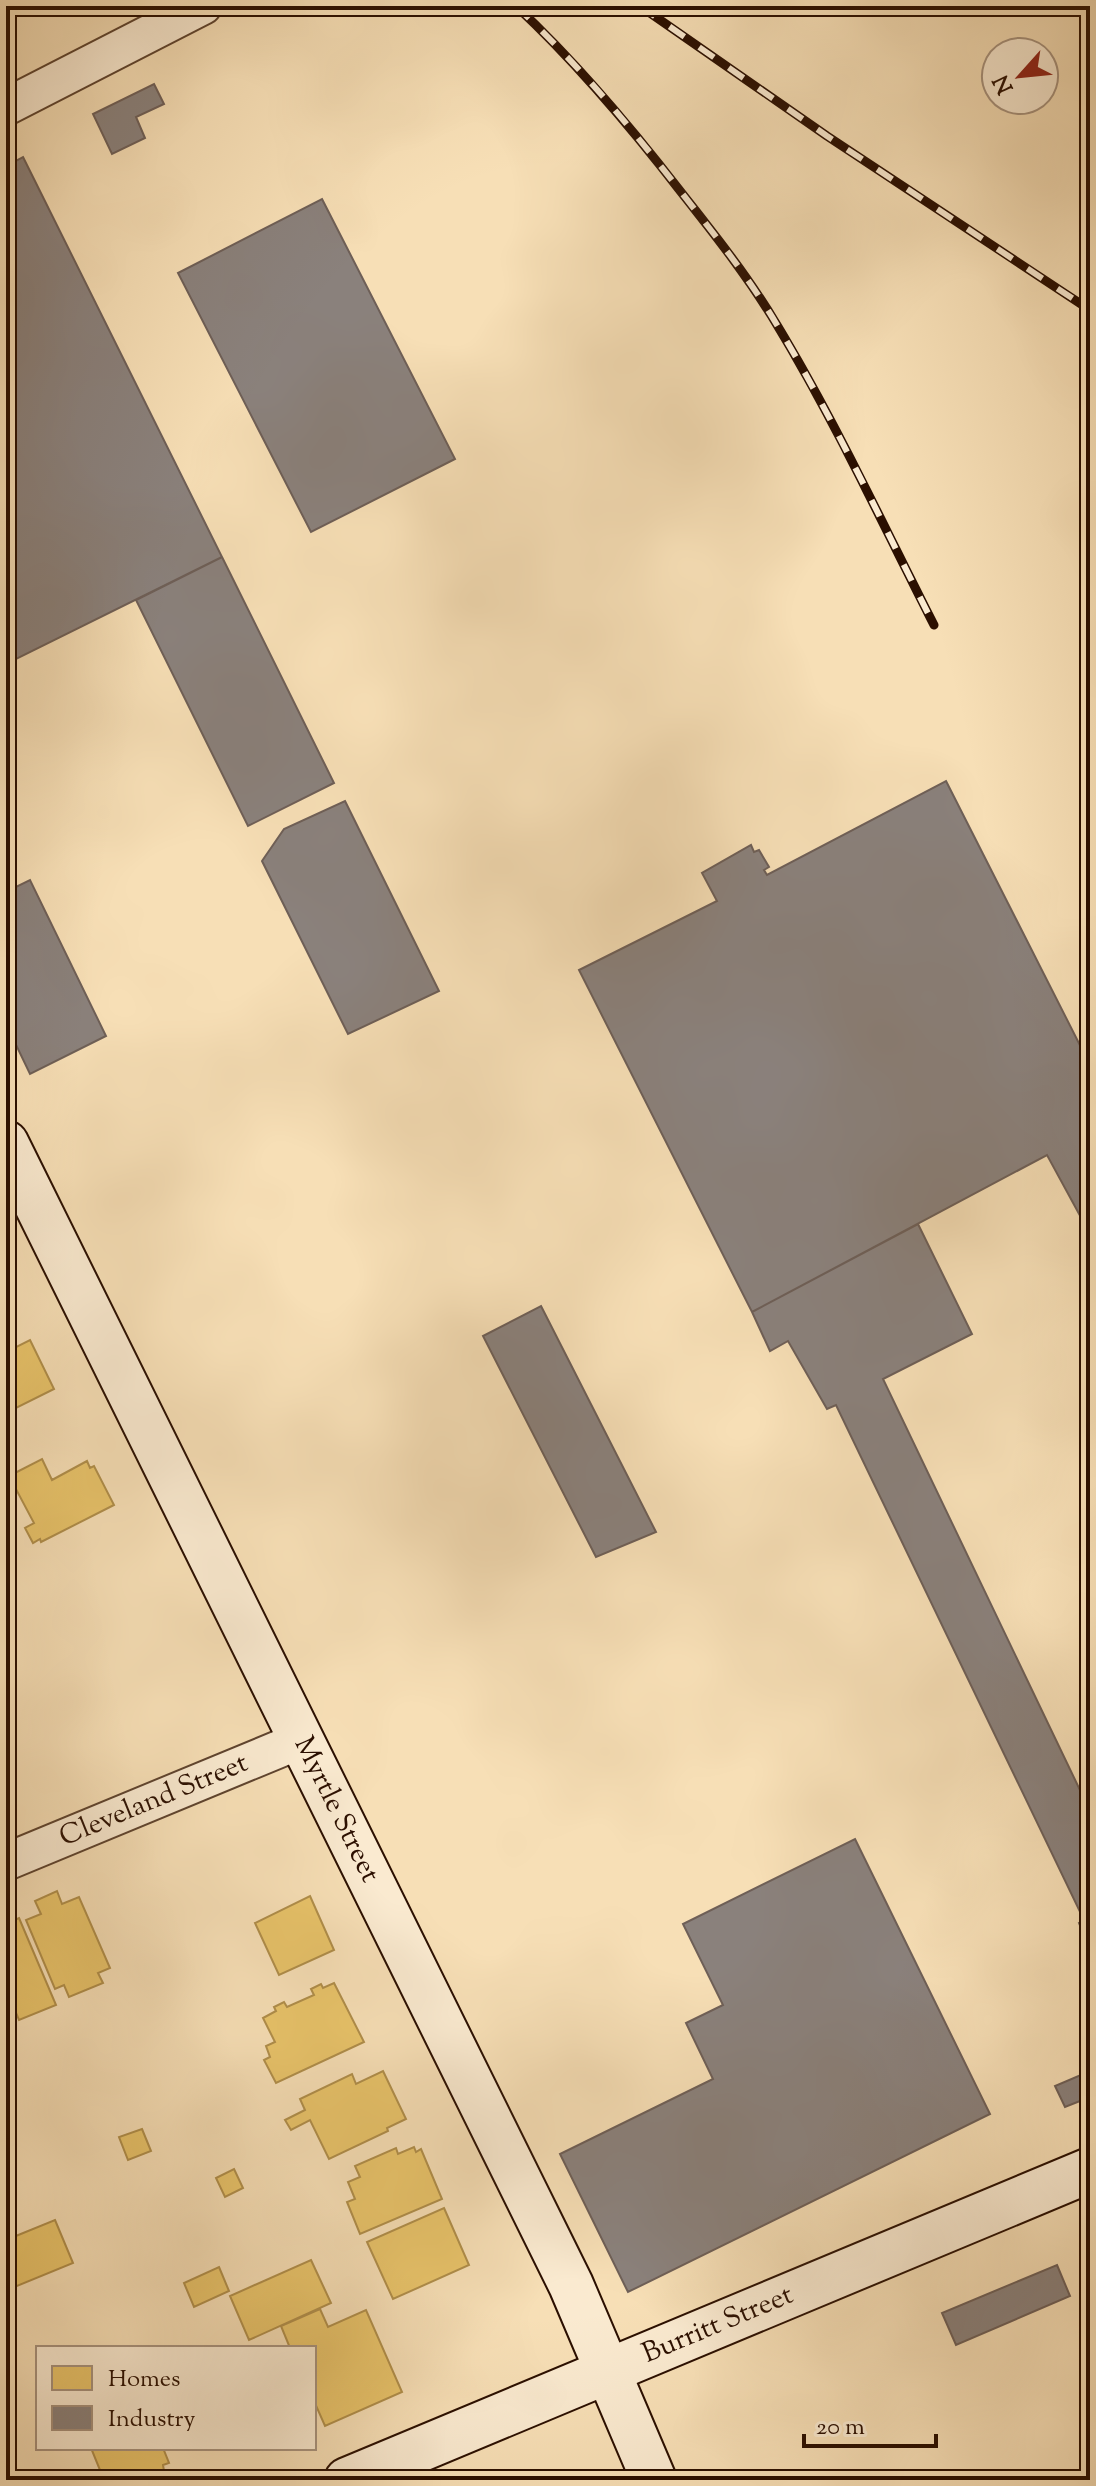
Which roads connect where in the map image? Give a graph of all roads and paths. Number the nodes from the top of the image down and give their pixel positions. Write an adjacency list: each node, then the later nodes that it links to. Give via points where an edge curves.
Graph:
1 (203, 6): 2 (street)
2 (6, 107)
3 (6, 1143): 4 (street, Myrtle Street)
4 (301, 1740): 5 (street, Cleveland Street); 7 (street, Myrtle Street)
5 (6, 1862)
6 (1090, 2170): 7 (street, Burritt Street)
7 (610, 2371): 8 (street, Burritt Street); 9 (street, Myrtle Street)
8 (347, 2480)
9 (654, 2480)

